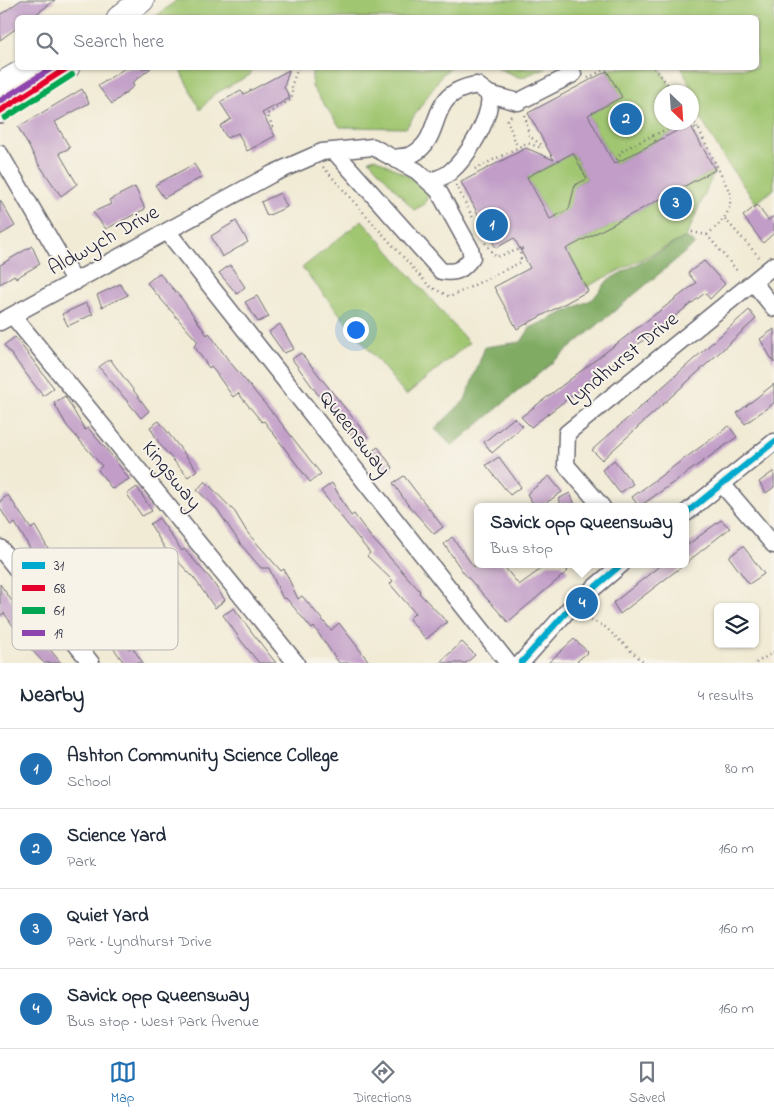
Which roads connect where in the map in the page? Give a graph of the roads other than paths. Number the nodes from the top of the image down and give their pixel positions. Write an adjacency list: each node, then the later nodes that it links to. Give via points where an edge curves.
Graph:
1 (142, 0): 2 (highway)
2 (123, 15)
3 (26, 70): 6 (highway)
4 (64, 70): 8 (highway)
5 (579, 77): 7 (street, via 518,102)
6 (0, 85)
7 (489, 94): 11 (street, via 477,85 448,96 428,140 413,154); 12 (street, via 487,116 463,158 449,173)
8 (0, 111)
9 (334, 151): 11 (street, Aldwych Drive, via 373,147); 12 (street, Aldwych Drive, via 429,260 441,271 451,273 462,269 472,258 470,248 438,190); 13 (street, Aldwych Drive, via 322,152 272,174)
10 (0, 154): 15 (street)
11 (394, 158): 12 (street, Aldwych Drive)
12 (429, 182)
13 (167, 231): 15 (street, Aldwych Drive); 30 (street, Queensway)
14 (772, 266): 16 (street, Lyndhurst Drive)
15 (75, 282): 18 (street, Aldwych Drive)
16 (751, 284): 17 (street); 21 (street, Lyndhurst Drive, via 567,433 566,465)
17 (774, 308)
18 (7, 319): 29 (street, Kingsway)
19 (774, 442): 20 (street)
20 (722, 484): 22 (street); 23 (street)
21 (599, 503)
22 (689, 511)
23 (774, 545)
24 (0, 548): 25 (street)
25 (12, 563)
26 (617, 568): 31 (street, via 569,609)
27 (81, 650): 28 (street)
28 (91, 663)
29 (296, 663)
30 (508, 663)
31 (521, 663)

